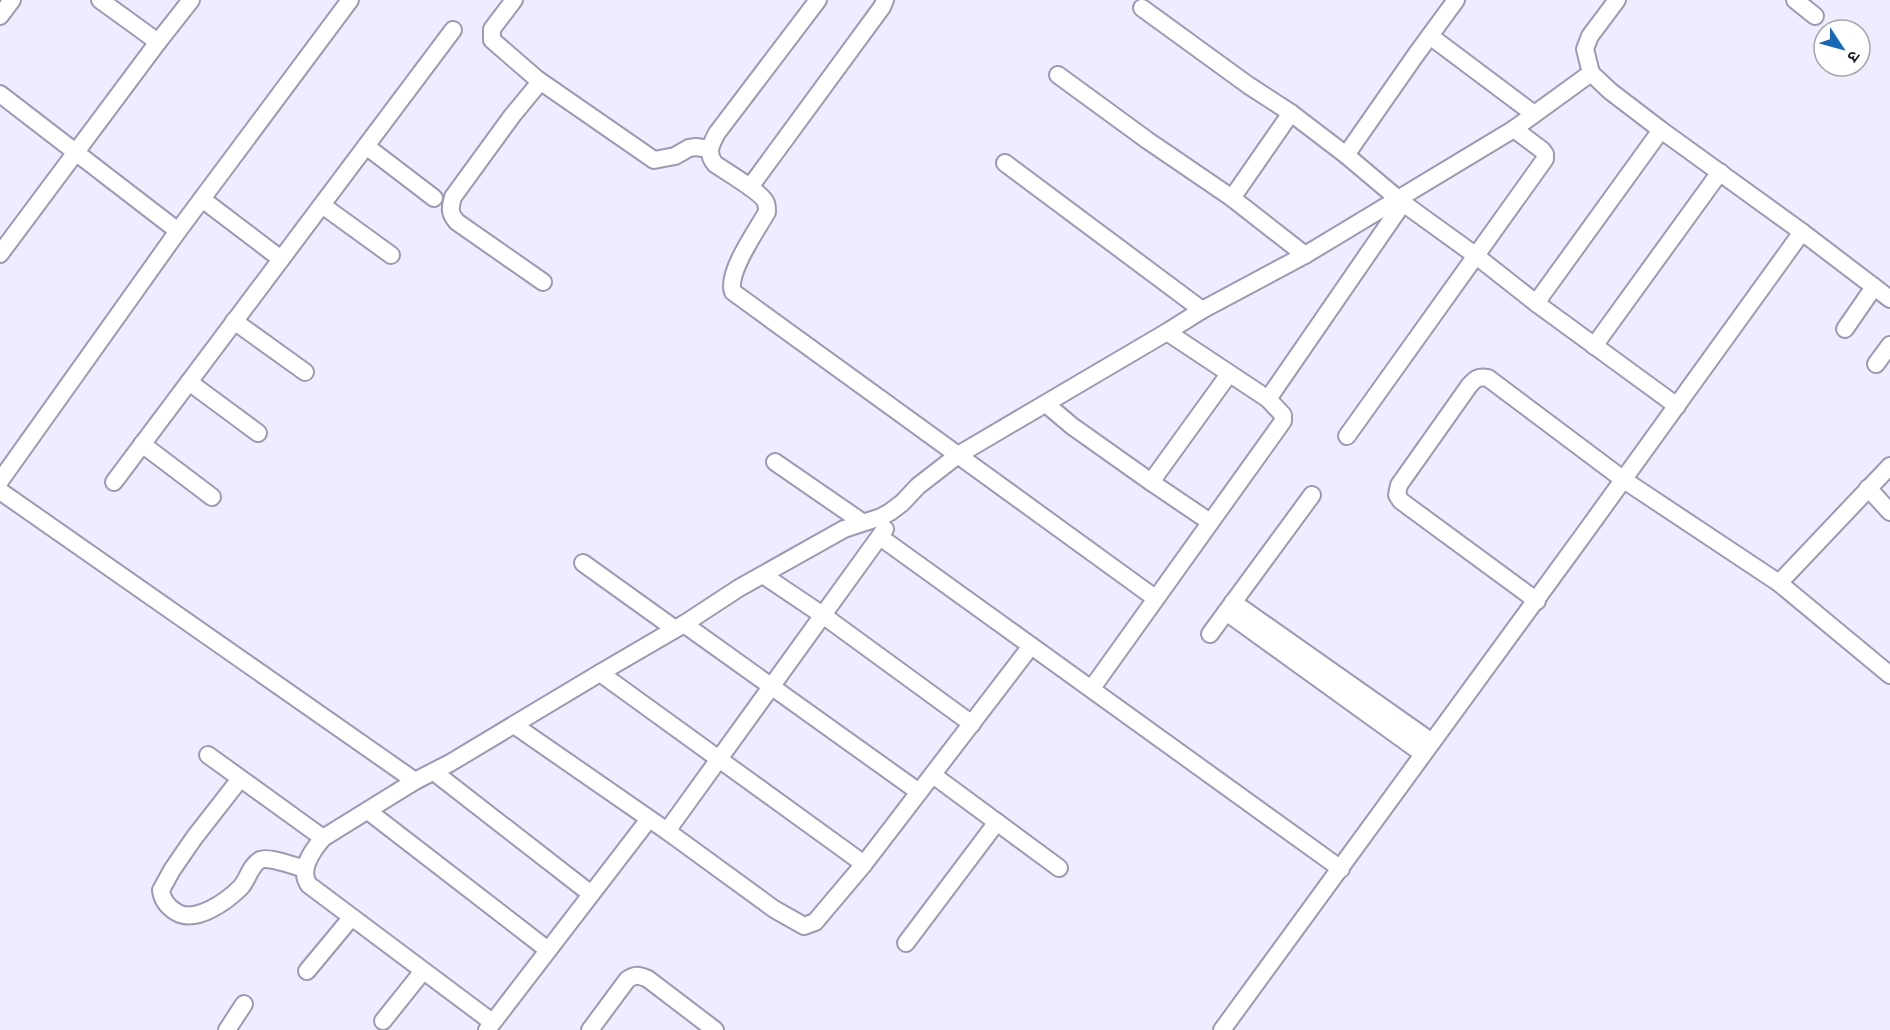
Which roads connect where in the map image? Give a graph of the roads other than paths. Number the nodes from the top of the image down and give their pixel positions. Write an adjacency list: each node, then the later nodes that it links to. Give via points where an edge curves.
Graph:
1 (12, 0): 12 (street)
2 (100, 0): 16 (street)
3 (191, 0): 16 (street)
4 (350, 0): 34 (street)
5 (514, 0): 19 (street, via 492,29 492,39)
6 (818, 0): 26 (street)
7 (885, 0): 31 (street)
8 (1456, 0): 15 (street)
9 (1617, 0): 17 (street, via 1585,49)
10 (1796, 0): 13 (street)
11 (1143, 8): 21 (street)
12 (0, 16)
13 (1815, 16)
14 (453, 30): 25 (street)
15 (1430, 36): 22 (street); 28 (street)
16 (158, 42): 27 (street)
17 (1591, 73): 22 (street); 24 (street)
18 (1058, 75): 33 (street)
19 (540, 82): 26 (street, via 654,160 675,156 689,148); 44 (street, via 501,130 453,197 450,207 457,222)
20 (0, 94): 27 (street)
21 (1291, 113): 28 (street); 33 (street)
22 (1534, 114): 23 (street)
23 (1514, 129): 35 (street); 42 (street, via 1542,150 1545,159)
24 (1661, 130): 30 (street); 47 (street)
25 (366, 146): 32 (street); 36 (street)
26 (709, 149): 31 (street, via 715,164)
27 (76, 153): 37 (street); 39 (street)
28 (1346, 155): 35 (street)
29 (1005, 163): 48 (street)
30 (1720, 172): 38 (street); 53 (street)
31 (750, 187): 64 (street, via 764,199 766,212 732,279 734,292)
32 (434, 198)
33 (1232, 198): 41 (street)
34 (202, 199): 37 (street); 43 (street)
35 (1400, 201): 41 (street); 42 (street); 58 (street)
36 (322, 205): 40 (street); 43 (street)
37 (178, 231): 68 (street)
38 (1803, 232): 45 (street); 60 (street)
39 (0, 254)
40 (391, 255)
41 (1305, 255): 48 (street)
42 (1475, 255): 47 (street); 62 (street)
43 (281, 259): 49 (street)
44 (543, 282)
45 (1874, 287): 46 (street); 50 (street)
46 (1890, 299)
47 (1536, 303): 53 (street)
48 (1202, 310): 51 (street)
49 (234, 321): 55 (street); 57 (street)
50 (1845, 329)
51 (1167, 332): 56 (street); 59 (street)
52 (1890, 345): 54 (street)
53 (1594, 346): 60 (street)
54 (1876, 364)
55 (305, 372)
56 (1228, 374): 58 (street); 70 (street)
57 (189, 382): 61 (street); 63 (street)
58 (1268, 399): 78 (street, via 1283,415 1283,421)
59 (1046, 404): 64 (street); 70 (street)
60 (1677, 406): 67 (street)
61 (258, 433)
62 (1347, 436)
63 (142, 444): 69 (street); 74 (street)
64 (958, 455): 75 (street); 83 (street)
65 (775, 462): 77 (street)
66 (1890, 466): 71 (street)
67 (1624, 480): 82 (street); 84 (street); 84 (street, via 1488,378 1474,379 1399,485 1397,495)
68 (0, 481)
69 (114, 482)
70 (1151, 482): 78 (street)
71 (1868, 488): 76 (street); 82 (street)
72 (0, 491): 102 (street)
73 (1312, 495): 85 (street)
74 (212, 497)
75 (902, 503): 77 (street, via 881,517); 79 (street)
76 (1890, 512)
77 (862, 522): 81 (street)
78 (1210, 522): 83 (street)
79 (880, 537): 86 (street); 89 (street)
80 (583, 563): 87 (street)
81 (763, 575): 86 (street); 87 (street)
82 (1779, 583): 90 (street)
83 (1155, 598): 93 (street)
84 (1537, 601): 96 (street)
85 (1229, 607): 88 (street); 96 (street)
86 (824, 616): 92 (street); 94 (street)
87 (680, 627): 91 (street); 92 (street)
88 (1210, 634)
89 (1032, 646): 93 (street); 94 (street)
90 (1888, 670)
91 (600, 673): 95 (street); 98 (street)
92 (771, 687): 98 (street); 103 (street)
93 (1092, 688): 112 (street)
94 (972, 724): 100 (street)
95 (514, 725): 99 (street); 105 (street)
96 (1427, 748): 112 (street)
97 (208, 755): 101 (street)
98 (717, 759): 107 (street); 109 (street)
99 (434, 772): 102 (street); 113 (street)
100 (933, 775): 103 (street); 106 (street)
101 (240, 779): 108 (street); 111 (street, via 172,870 161,890 164,900 179,914 194,916 214,908 241,887 262,859)
102 (415, 781): 104 (street)
103 (919, 792): 109 (street)
104 (368, 811): 108 (street); 116 (street)
105 (649, 819): 107 (street); 113 (street)
106 (997, 822): 110 (street); 115 (street)
107 (667, 831): 109 (street, via 774,909 804,926 815,922)
108 (323, 838): 111 (street)
109 (864, 864)
110 (1059, 868)
111 (304, 869): 114 (street, via 309,885)
112 (1341, 869): 125 (street)
113 (591, 894): 116 (street)
114 (351, 918): 117 (street); 118 (street)
115 (906, 943)
116 (548, 950): 121 (street)
117 (308, 971)
118 (423, 971): 120 (street); 121 (street)
119 (244, 1004): 122 (street)
120 (383, 1021)
121 (490, 1026)
122 (226, 1030)
123 (590, 1030): 124 (street, via 627,980 639,975)
124 (714, 1030)
125 (1222, 1030)

